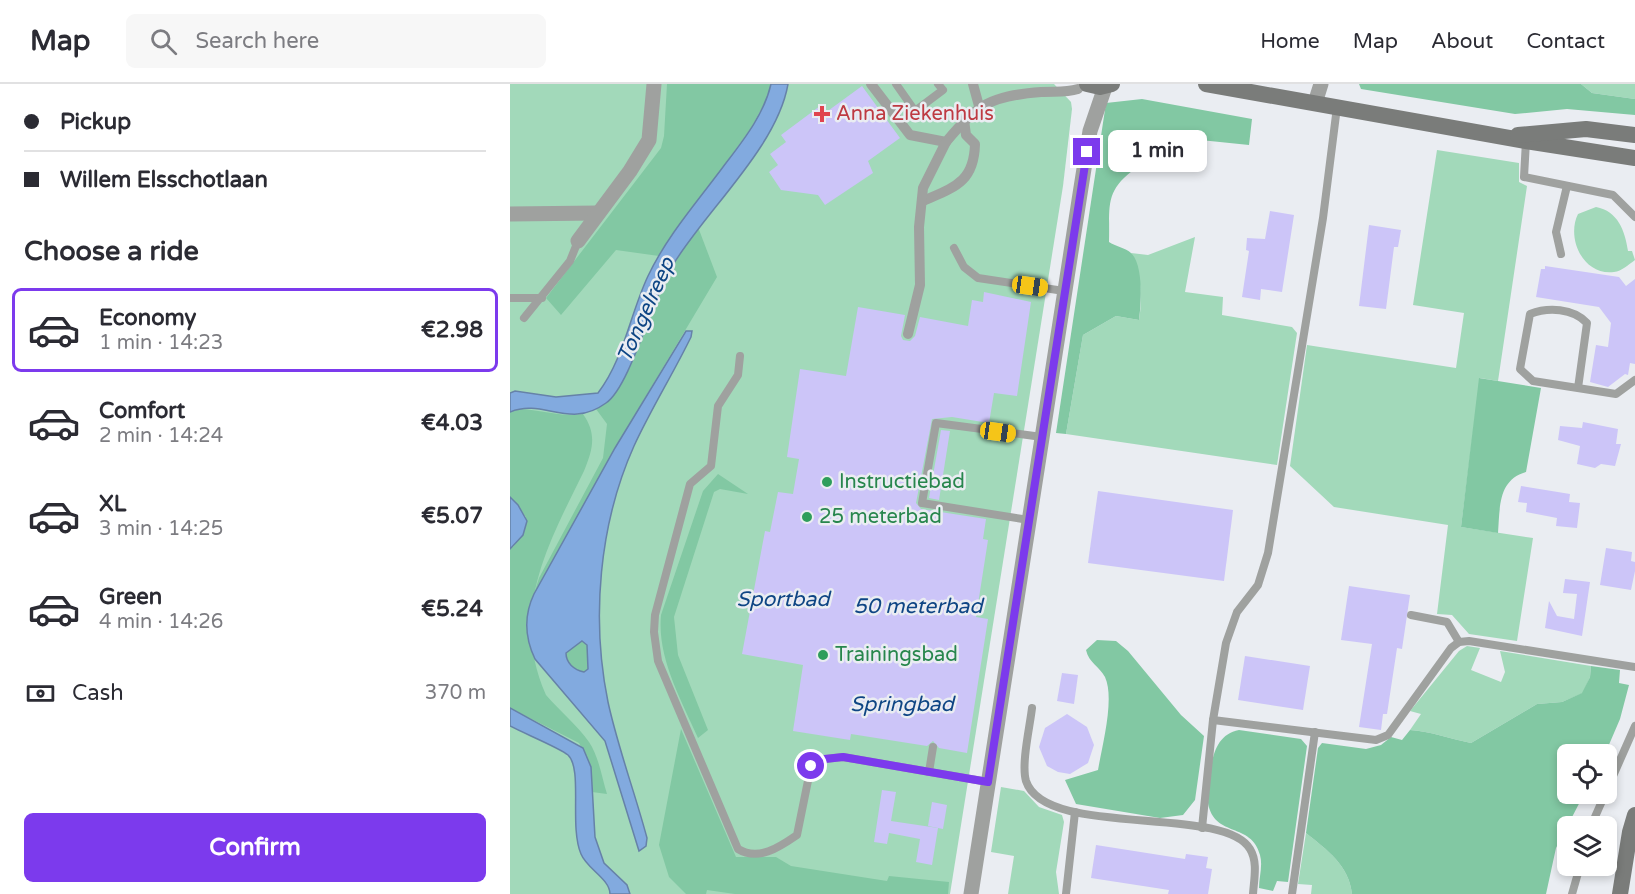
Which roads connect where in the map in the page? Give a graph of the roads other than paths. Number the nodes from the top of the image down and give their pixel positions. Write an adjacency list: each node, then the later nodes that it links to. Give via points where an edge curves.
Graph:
1 (654, 84): 20 (street, via 648,140)
2 (871, 84): 16 (street, via 910,135)
3 (896, 84): 4 (lane, via 915,111 942,90)
4 (938, 84)
5 (973, 84): 10 (street)
6 (1206, 84): 9 (main road)
7 (1322, 84): 9 (street)
8 (1094, 86): 10 (street, via 1064,93 1008,96); 26 (street)
9 (1316, 103): 11 (main road)
10 (979, 106): 12 (street)
11 (1337, 107): 14 (main road); 40 (lane, via 1323,218 1268,553 1258,585 1237,612 1226,643)
12 (964, 120): 16 (street); 19 (street, via 966,135 975,144 975,163 966,179)
13 (1635, 135): 14 (main road, via 1586,129)
14 (1505, 137): 15 (main road)
15 (1526, 141): 17 (main road); 18 (lane, via 1524,177)
16 (946, 142): 19 (street, via 923,188)
17 (1635, 158)
18 (1567, 186): 22 (lane, via 1612,195); 25 (lane, via 1556,232)
19 (923, 201): 30 (street, via 919,227 920,285)
20 (598, 213): 21 (street); 23 (street)
21 (510, 214)
22 (1635, 217)
23 (578, 241): 28 (lane, via 570,261)
24 (954, 248): 26 (lane, via 964,267 978,278)
25 (1561, 254)
26 (1064, 291): 34 (street)
27 (510, 298): 28 (lane)
28 (542, 298): 29 (lane)
29 (525, 318)
30 (908, 334)
31 (740, 356): 44 (lane, via 738,375 718,406 711,466 690,484 655,615 654,632 658,661 738,849 745,853 773,851 797,835 811,766 825,759 843,757)
32 (1635, 380): 33 (lane, via 1616,394)
33 (1578, 388): 33 (lane, via 1533,381 1520,369 1530,315 1543,309 1580,315 1587,323)
34 (1042, 437): 35 (street); 35 (lane, via 936,423 922,503)
35 (1029, 520): 45 (street)
36 (1412, 615): 37 (lane, via 1447,622)
37 (1459, 642): 38 (lane); 42 (lane, via 1388,735 1376,740)
38 (1635, 667)
39 (1032, 708): 46 (lane, via 1026,781 1032,793 1045,804)
40 (1213, 720): 42 (lane); 49 (lane)
41 (1635, 726): 48 (lane)
42 (1315, 732): 54 (lane)
43 (933, 747): 44 (lane)
44 (929, 772): 45 (lane)
45 (988, 782): 51 (street)
46 (1075, 812): 49 (lane); 52 (lane)
47 (1635, 815): 56 (main road)
48 (1595, 816)
49 (1202, 828): 53 (lane, via 1238,836 1250,848 1254,861)
50 (1577, 876): 55 (lane)
51 (971, 894)
52 (1066, 894)
53 (1253, 894)
54 (1292, 894)
55 (1572, 894)
56 (1620, 894)

